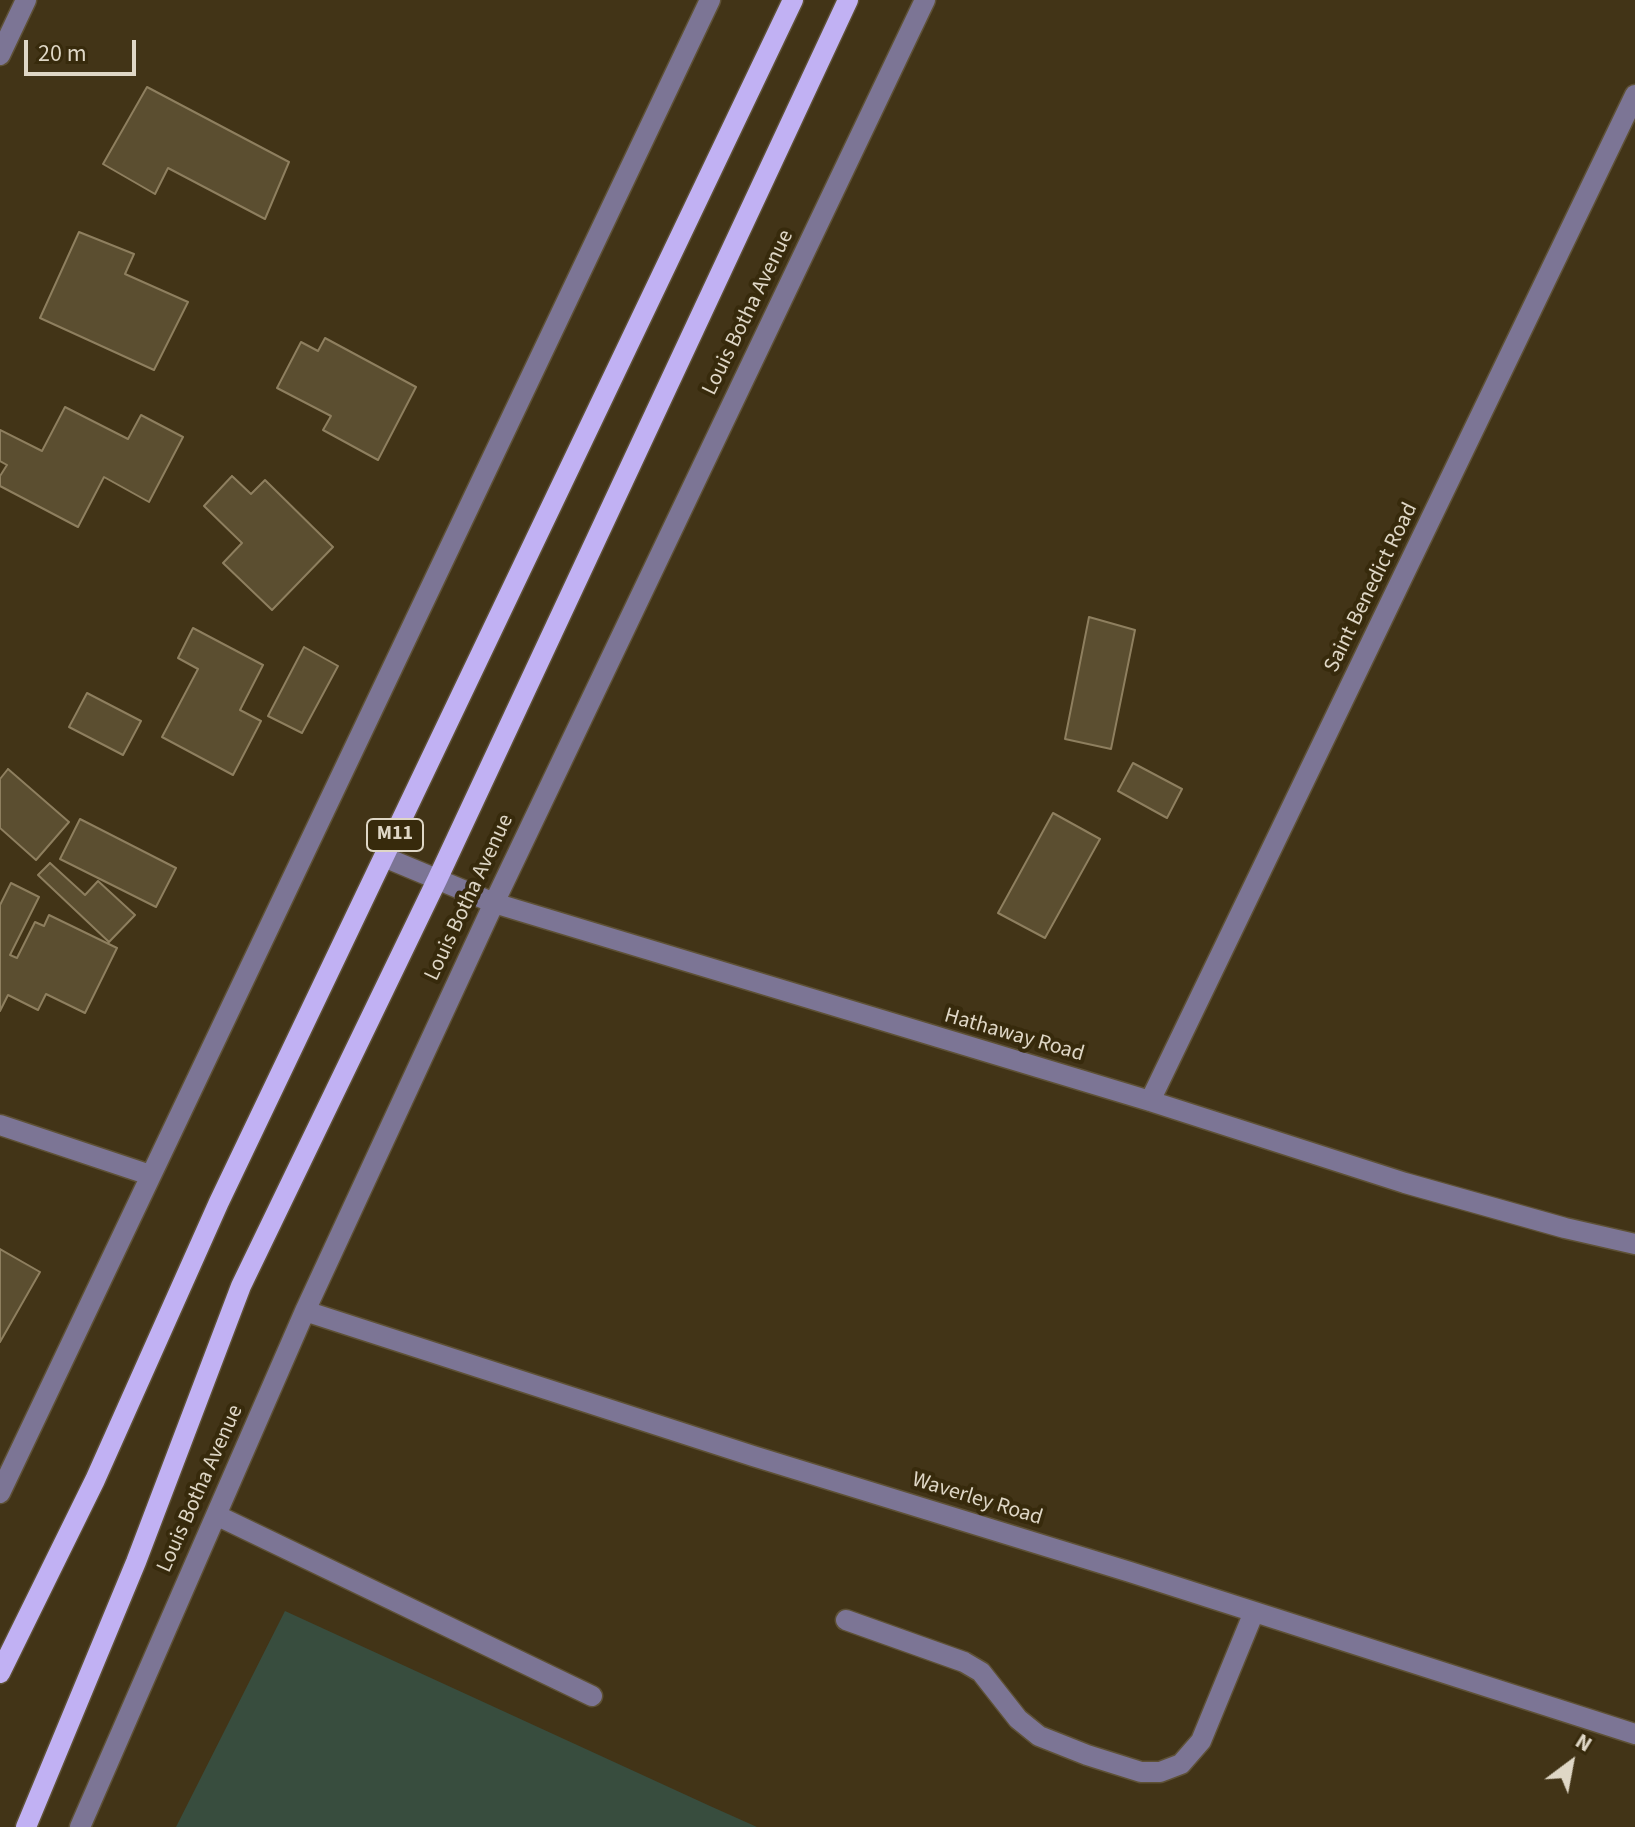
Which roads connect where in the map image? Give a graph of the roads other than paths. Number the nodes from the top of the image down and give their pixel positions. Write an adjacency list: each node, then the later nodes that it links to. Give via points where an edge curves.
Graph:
1 (26, 0): 6 (street)
2 (710, 0): 13 (street)
3 (793, 0): 8 (main road, M11)
4 (848, 0): 9 (main road, Louis Botha Avenue / M11)
5 (925, 0): 10 (street, Louis Botha Avenue)
6 (0, 55)
7 (1635, 95): 11 (street, Saint Benedict Road)
8 (384, 857): 9 (street, Hathaway Road); 20 (main road, M11)
9 (437, 880): 10 (street, Hathaway Road); 23 (main road, Louis Botha Avenue / M11, via 241,1286 136,1562)
10 (494, 903): 11 (street, Hathaway Road); 15 (street, Louis Botha Avenue)
11 (1150, 1101): 14 (street, Hathaway Road, via 1405,1183)
12 (0, 1125): 13 (street)
13 (150, 1175): 16 (street)
14 (1635, 1244)
15 (305, 1311): 17 (street, Louis Botha Avenue); 18 (street, Waverley Road)
16 (0, 1493)
17 (216, 1515): 21 (street); 24 (street, Louis Botha Avenue)
18 (1254, 1612): 19 (street, via 1201,1741 1181,1764 1160,1772 1141,1772 1039,1736 1018,1719 981,1672); 22 (street, Waverley Road)
19 (846, 1620)
20 (0, 1673)
21 (592, 1696)
22 (1635, 1734)
23 (26, 1827)
24 (80, 1827)

